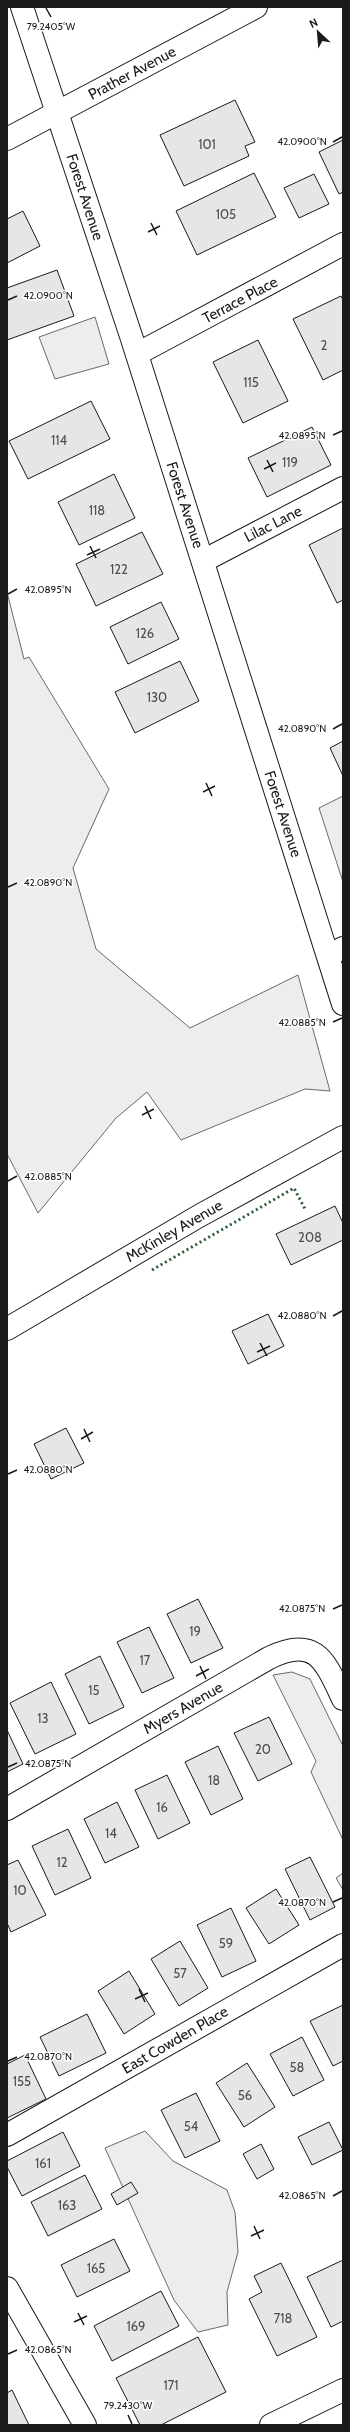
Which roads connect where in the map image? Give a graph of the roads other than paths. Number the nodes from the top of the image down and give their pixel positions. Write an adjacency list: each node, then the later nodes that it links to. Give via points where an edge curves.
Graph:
1 (22, 7): 3 (street, Forest Avenue)
2 (256, 7): 3 (street, Prather Avenue)
3 (58, 113): 4 (street, Prather Avenue); 6 (street, Forest Avenue)
4 (7, 139)
5 (343, 244): 6 (street, Terrace Place)
6 (137, 354): 8 (street, Forest Avenue)
7 (343, 488): 8 (street, Lilac Lane)
8 (203, 561): 9 (street, Forest Avenue)
9 (336, 952): 10 (street, Forest Avenue)
10 (343, 1004)
11 (343, 1137): 12 (street, McKinley Avenue, via 199,1216)
12 (7, 1329)
13 (343, 1699): 14 (street, Myers Avenue, via 324,1660 307,1649 287,1650)
14 (7, 1809)
15 (343, 1945): 16 (street, East Cowden Place)
16 (7, 2136)
17 (7, 2288): 19 (street)
18 (343, 2390): 20 (street)
19 (85, 2425)
20 (271, 2425)

